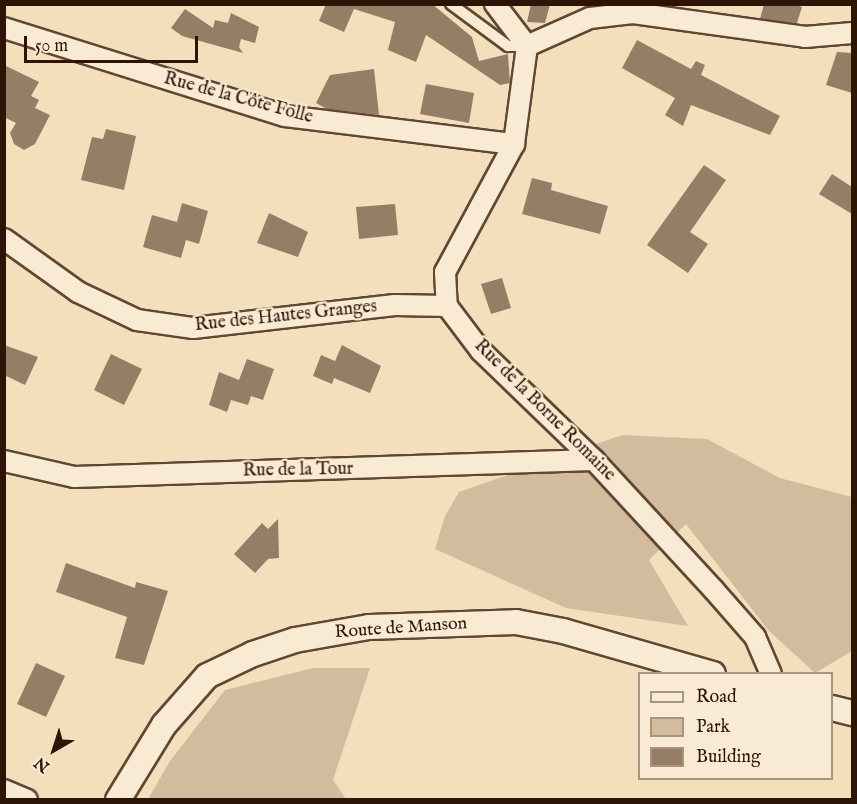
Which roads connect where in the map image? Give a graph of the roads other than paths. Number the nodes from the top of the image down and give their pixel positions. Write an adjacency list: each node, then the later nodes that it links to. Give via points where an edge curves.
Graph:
1 (451, 4): 5 (lane, via 508,46)
2 (495, 4): 5 (street)
3 (4, 28): 6 (street, Rue de la Côte Folle, via 285,116)
4 (852, 33): 5 (street, via 806,37 633,13 590,18)
5 (527, 46): 6 (street)
6 (514, 144): 8 (street, via 445,272)
7 (4, 239): 8 (street, Rue des Hautes Granges, via 78,292 137,320 193,328 395,305)
8 (447, 306): 9 (street, Rue de la Borne Romaine, via 481,351)
9 (594, 460): 10 (street, Rue de la Tour, via 74,477); 12 (street, Rue de la Borne Romaine, via 755,637)
10 (4, 462)
11 (706, 672): 17 (street, Route de Manson, via 563,631 516,622 369,627 295,640 207,676 175,710)
12 (770, 672)
13 (833, 708): 14 (street)
14 (852, 713)
15 (4, 790): 16 (street)
16 (27, 800)
17 (118, 800)

